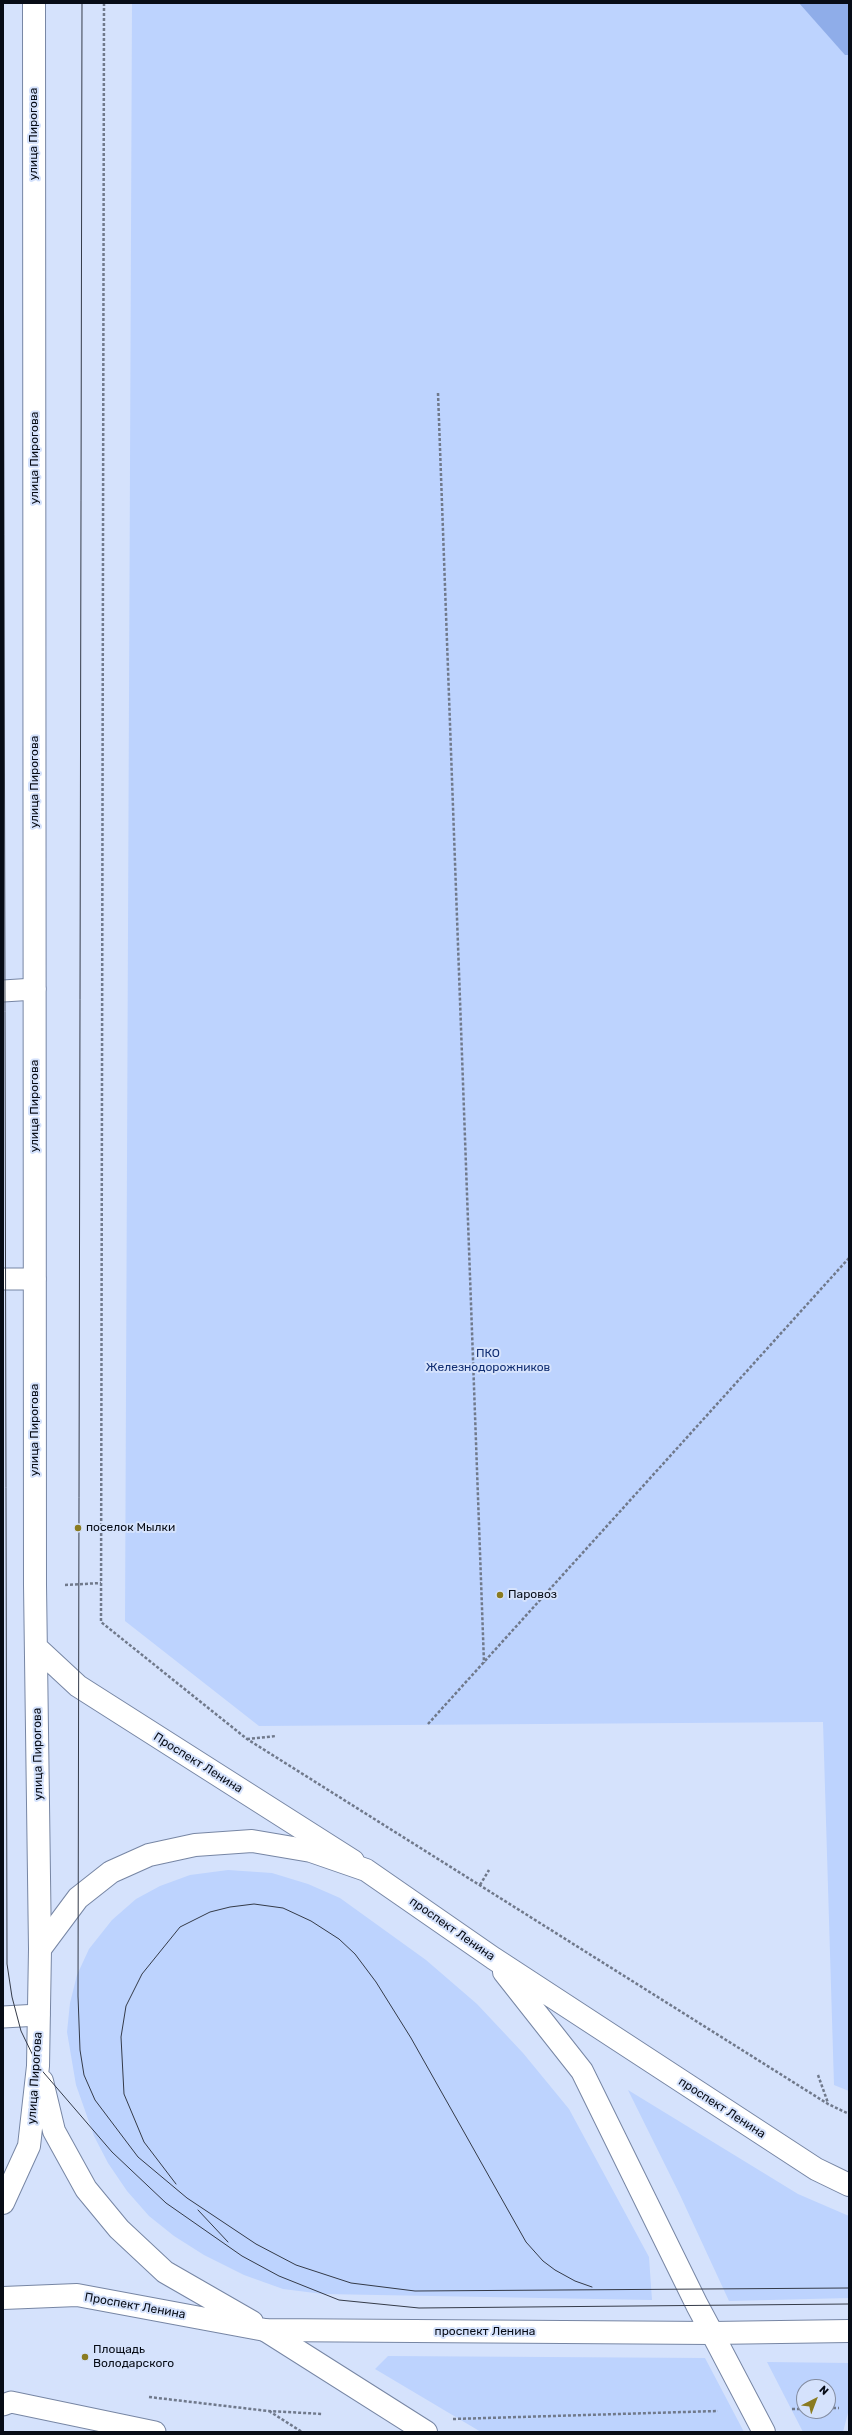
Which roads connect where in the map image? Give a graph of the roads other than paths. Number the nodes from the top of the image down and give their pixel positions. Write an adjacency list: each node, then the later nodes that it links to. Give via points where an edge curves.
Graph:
1 (34, 3): 2 (main road, улица Пирогова)
2 (35, 989): 3 (lane); 5 (main road, улица Пирогова)
3 (3, 990)
4 (3, 1279): 5 (lane)
5 (35, 1279): 6 (main road, улица Пирогова)
6 (36, 1647): 7 (main road, Проспект Ленина, via 78,1686); 8 (main road, улица Пирогова)
7 (366, 1870): 8 (main road, проспект Ленина, via 311,1851 252,1841 195,1844 149,1854 111,1872 78,1898); 9 (main road, проспект Ленина)
8 (40, 1949): 10 (main road, улица Пирогова)
9 (493, 1958): 13 (main road, проспект Ленина, via 816,2169); 18 (main road, via 582,2071)
10 (39, 2015): 11 (lane); 12 (main road, улица Пирогова)
11 (3, 2017)
12 (38, 2066): 14 (main road, улица Пирогова, via 29,2146); 16 (main road, via 54,2131 86,2189 119,2229 165,2272)
13 (849, 2185)
14 (3, 2204)
15 (3, 2298): 16 (main road, Проспект Ленина, via 77,2296)
16 (265, 2330): 18 (main road, проспект Ленина); 21 (main road)
17 (849, 2331): 18 (main road, проспект Ленина)
18 (712, 2333): 22 (main road)
19 (3, 2404): 20 (lane, via 11,2402)
20 (155, 2432)
21 (426, 2432)
22 (764, 2432)

